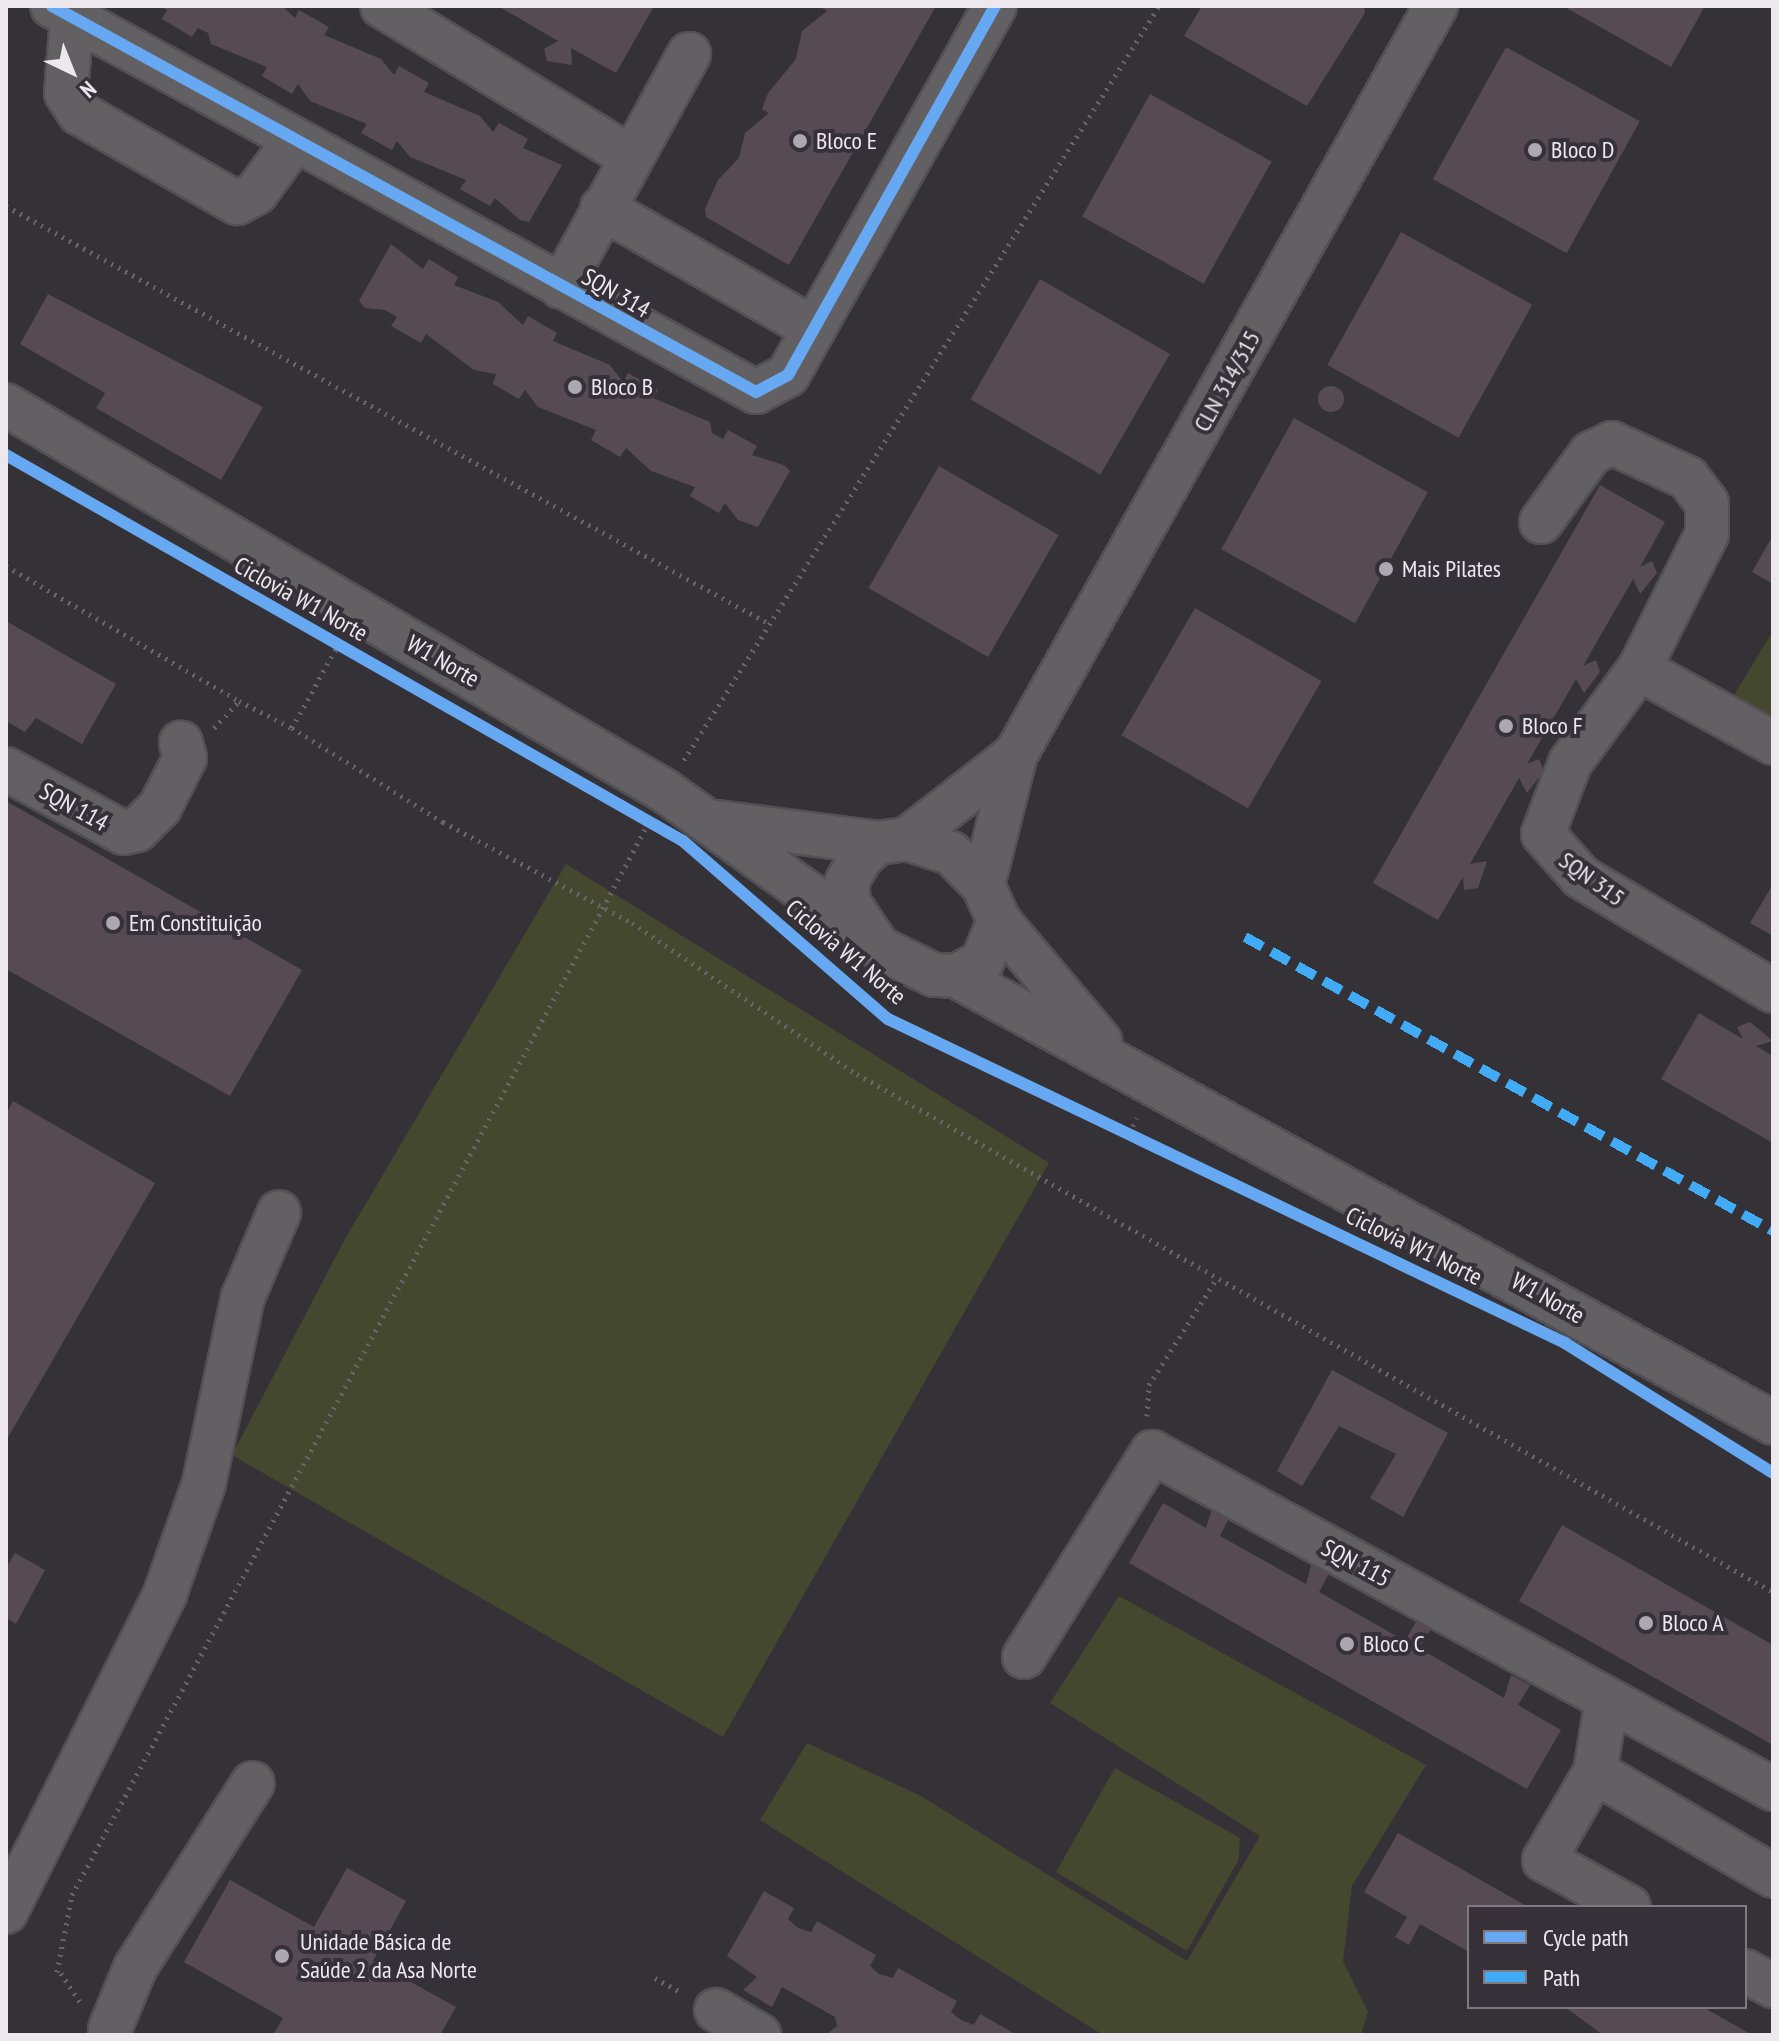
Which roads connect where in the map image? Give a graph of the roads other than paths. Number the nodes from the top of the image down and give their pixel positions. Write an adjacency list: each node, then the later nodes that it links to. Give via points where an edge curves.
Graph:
1 (382, 6): 7 (street)
2 (995, 6): 10 (street, SQN 314)
3 (1436, 6): 16 (street, CLN 314/315)
4 (62, 12): 6 (street, SQN 314); 6 (street, via 66,93 79,113 237,203 256,193)
5 (689, 54): 7 (street, SQN 314)
6 (292, 144): 9 (street, SQN 314)
7 (629, 156): 8 (street, SQN 314)
8 (602, 208): 9 (street, SQN 314); 10 (street)
9 (561, 287): 10 (street, SQN 314, via 756,392 788,375)
10 (814, 329)
11 (6, 405): 18 (street, W1 Norte, via 340,630 653,814)
12 (1541, 522): 13 (street, SQN 315, via 1591,453 1612,443 1688,478 1707,503 1707,534)
13 (1639, 669): 14 (street); 23 (street, SQN 315, via 1559,784 1546,818 1547,845 1581,877)
14 (1773, 743)
15 (183, 750): 17 (street, SQN 114, via 150,820 124,833)
16 (1016, 754): 19 (street, CLN 314/315); 20 (street, CLN 314/315)
17 (6, 769)
18 (714, 822): 19 (street, W1 Norte); 21 (street, W1 Norte)
19 (893, 841): 20 (street, via 951,853); 21 (street, via 847,881)
20 (991, 903): 22 (street, via 982,962); 24 (street, W1 Norte)
21 (862, 932): 22 (street, via 896,959)
22 (956, 976): 24 (street, W1 Norte)
23 (1773, 991)
24 (1113, 1057): 26 (street, W1 Norte)
25 (279, 1212): 34 (street, via 243,1297 204,1483 165,1594)
26 (1773, 1423)
27 (1024, 1657): 28 (street, SQN 115, via 1152,1452)
28 (1607, 1699): 29 (street); 31 (street, SQN 115)
29 (1595, 1772): 32 (street); 33 (street, via 1544,1860)
30 (253, 1783): 38 (street)
31 (1773, 1789)
32 (1773, 1876)
33 (1625, 1905)
34 (6, 1912)
35 (1747, 1972): 36 (street)
36 (1773, 1986)
37 (716, 2010): 39 (street)
38 (97, 2019)
39 (759, 2035)

